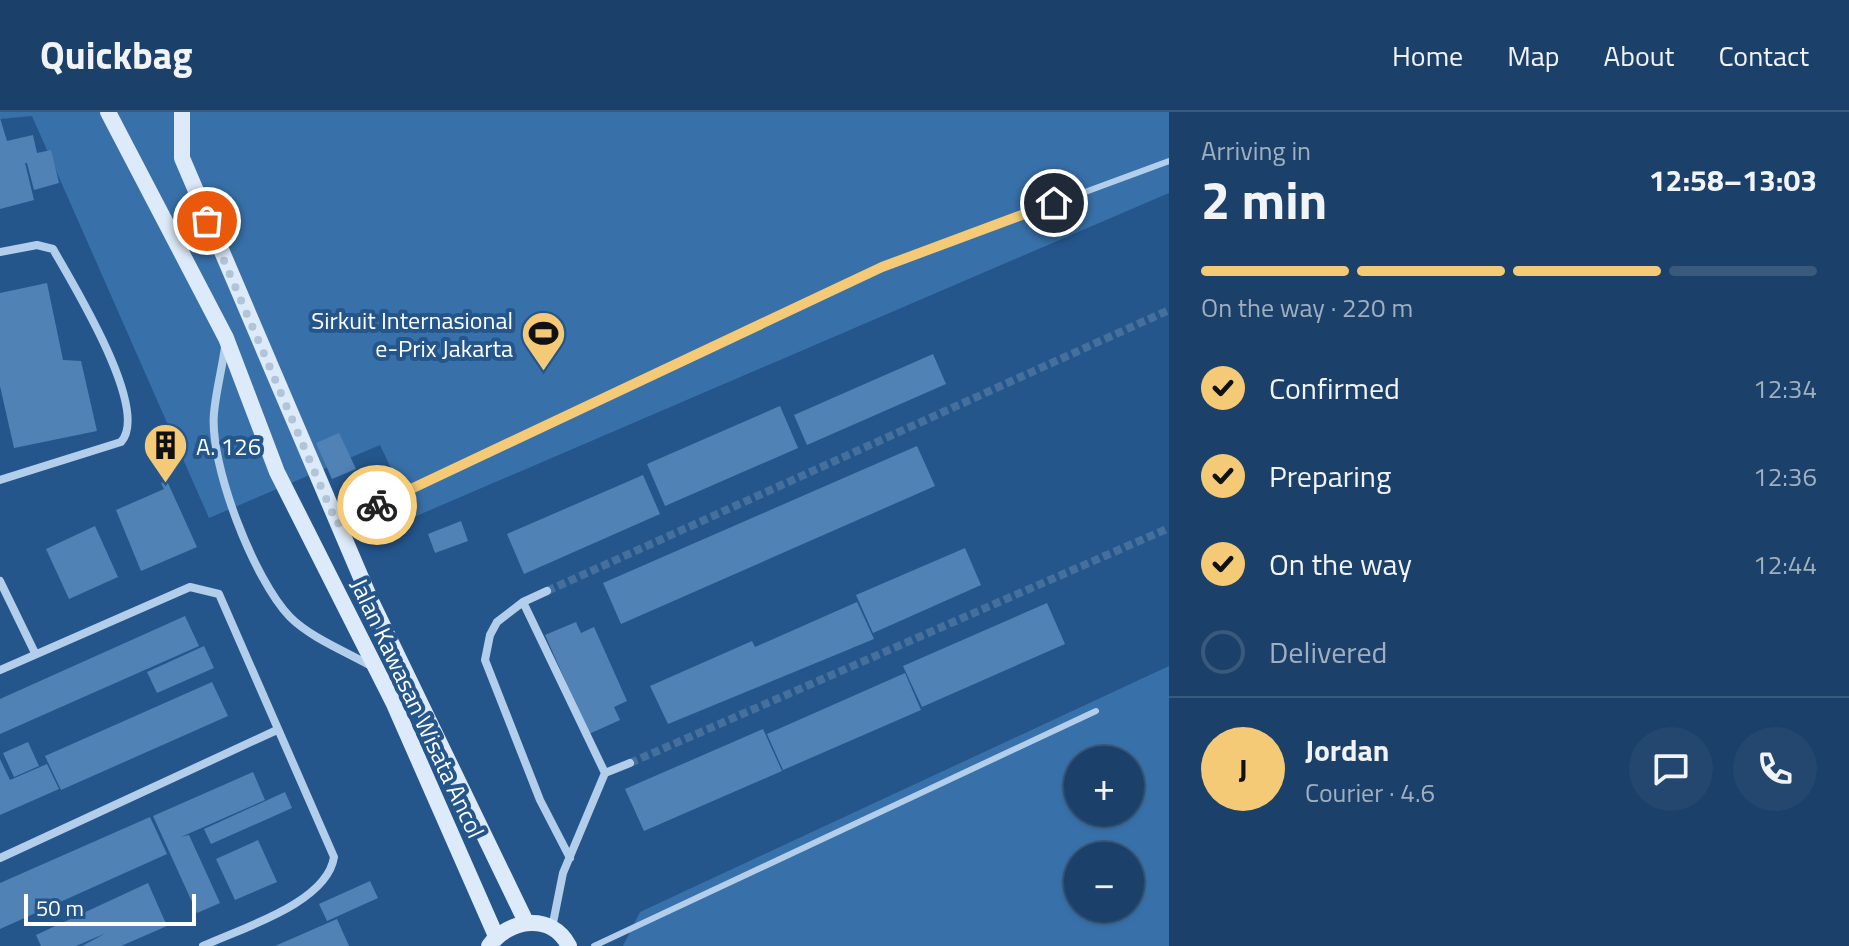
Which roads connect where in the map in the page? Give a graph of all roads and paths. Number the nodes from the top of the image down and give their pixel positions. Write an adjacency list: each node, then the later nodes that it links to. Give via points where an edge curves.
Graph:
1 (108, 112): 5 (street, Jalan Kawasan Wisata Ancol)
2 (182, 112): 4 (street, Jalan Kawasan Wisata Ancol, via 182,158)
3 (1169, 161): 9 (lane, via 882,267)
4 (207, 221): 5 (street); 9 (street, Jalan Kawasan Wisata Ancol)
5 (172, 233): 7 (street, Jalan Kawasan Wisata Ancol)
6 (0, 252): 8 (street, via 37,245 53,249 111,358 130,421 121,442)
7 (226, 338): 15 (street, Jalan Kawasan Wisata Ancol, via 277,472); 15 (street, via 214,413 219,473 257,564 291,618)
8 (0, 480)
9 (337, 524): 22 (street, Jalan Kawasan Wisata Ancol)
10 (0, 581): 13 (street)
11 (547, 591): 12 (street)
12 (523, 602): 19 (street); 21 (street, via 497,622 485,660 540,800)
13 (35, 653): 14 (street); 17 (street, via 190,587 219,594)
14 (0, 670)
15 (378, 670): 24 (street, Jalan Kawasan Wisata Ancol)
16 (1096, 711): 27 (lane)
17 (277, 730): 20 (street); 25 (street, via 324,829 334,857 332,871 319,888 294,904)
18 (630, 763): 19 (street)
19 (605, 773): 21 (street)
20 (0, 858)
21 (570, 858): 23 (street)
22 (526, 922): 23 (street); 24 (street)
23 (552, 928): 26 (street)
24 (492, 941)
25 (203, 946)
26 (569, 946)
27 (594, 946)

